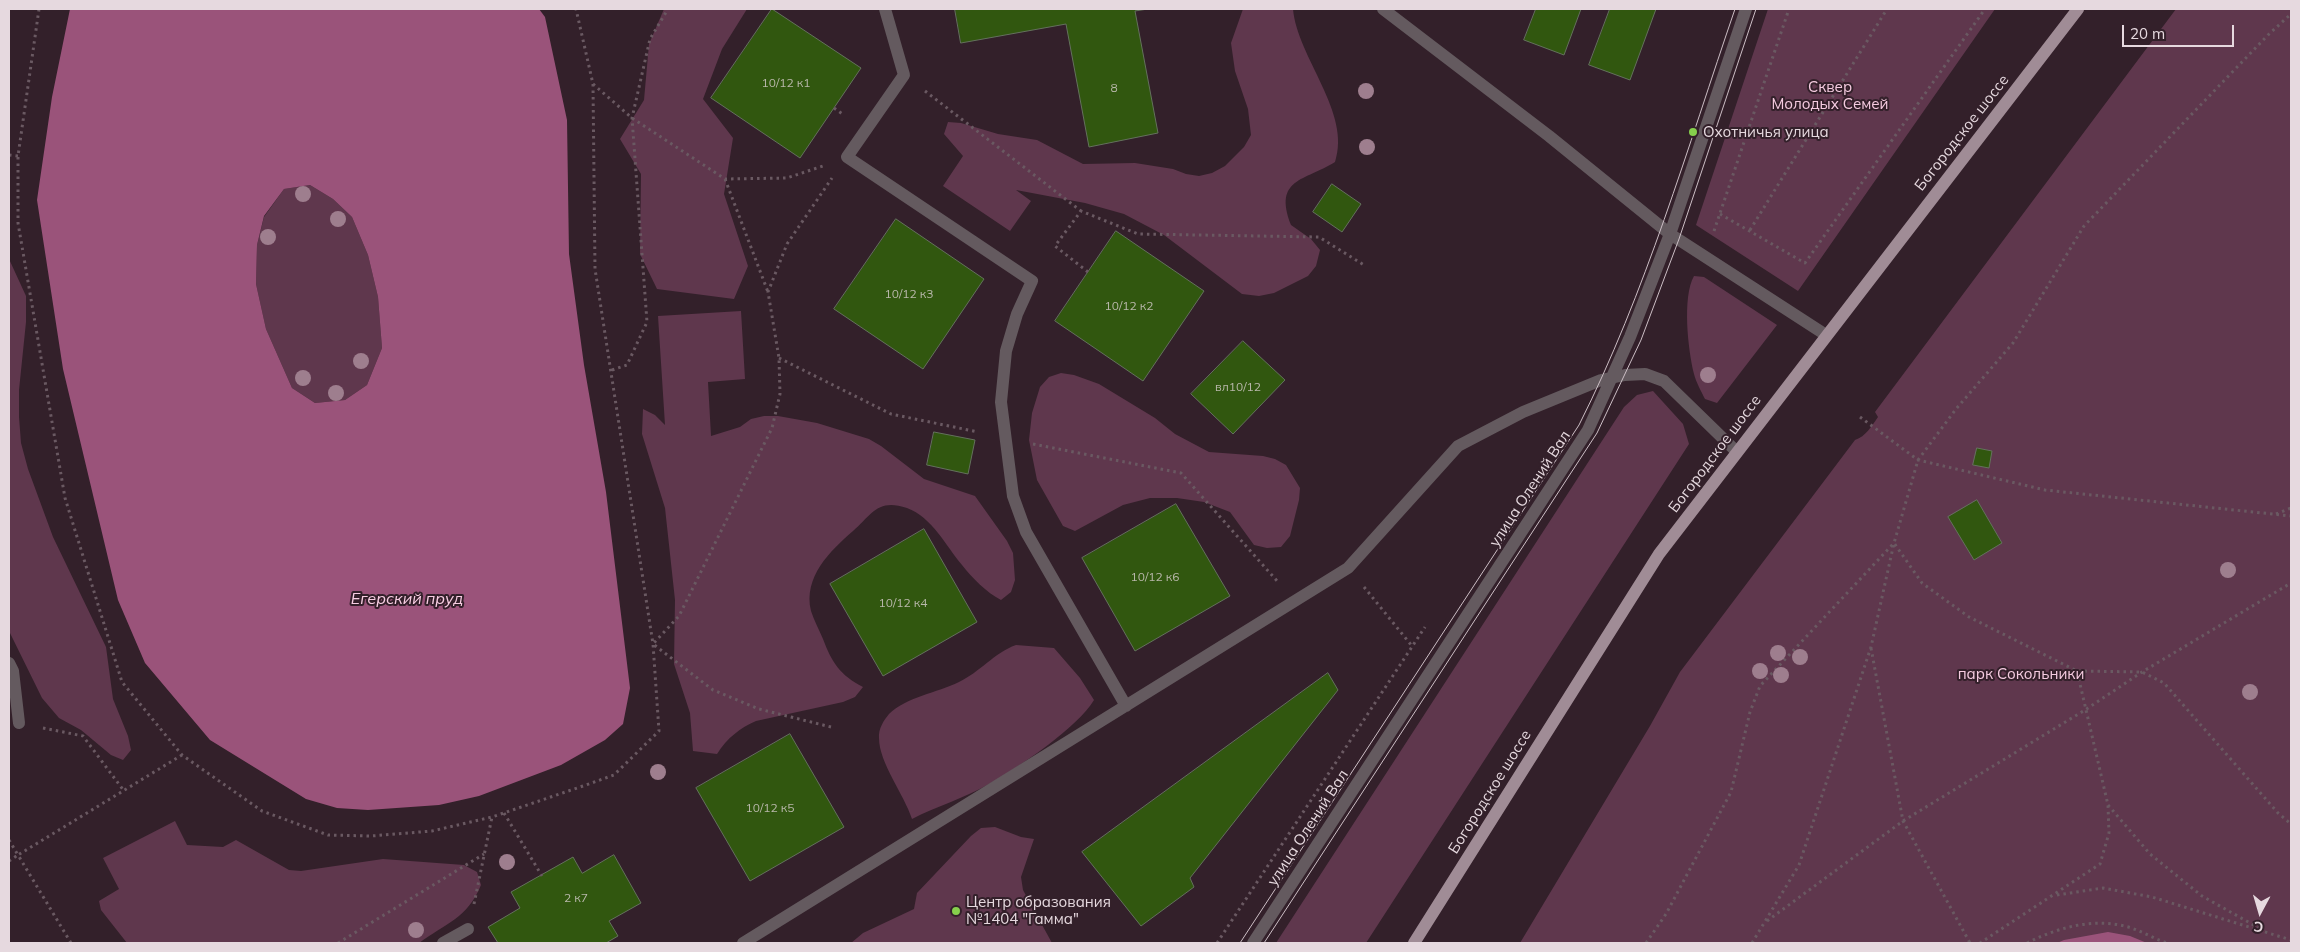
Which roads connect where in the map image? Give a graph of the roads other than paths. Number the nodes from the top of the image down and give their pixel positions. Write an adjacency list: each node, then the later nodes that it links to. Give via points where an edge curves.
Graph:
1 (885, 9): 10 (street, via 904,75 847,157 1032,281 1017,314 1006,351 1001,402 1013,496 1026,532)
2 (1383, 9): 5 (street)
3 (1746, 9): 5 (street, улица Олений Вал)
4 (2078, 9): 6 (main road, Богородское шоссе)
5 (1670, 234): 6 (street); 7 (street, улица Олений Вал)
6 (1826, 335): 8 (main road, Богородское шоссе)
7 (1612, 377): 8 (street, via 1645,374 1664,381); 10 (street, via 1523,412 1458,446 1348,568); 15 (street, улица Олений Вал, via 1588,430)
8 (1737, 452): 16 (main road, Богородское шоссе, via 1659,554)
9 (9, 663): 11 (street, via 13,671)
10 (1126, 706): 14 (street)
11 (19, 723)
12 (468, 929): 13 (street)
13 (443, 943)
14 (743, 943)
15 (1253, 943)
16 (1414, 943)

